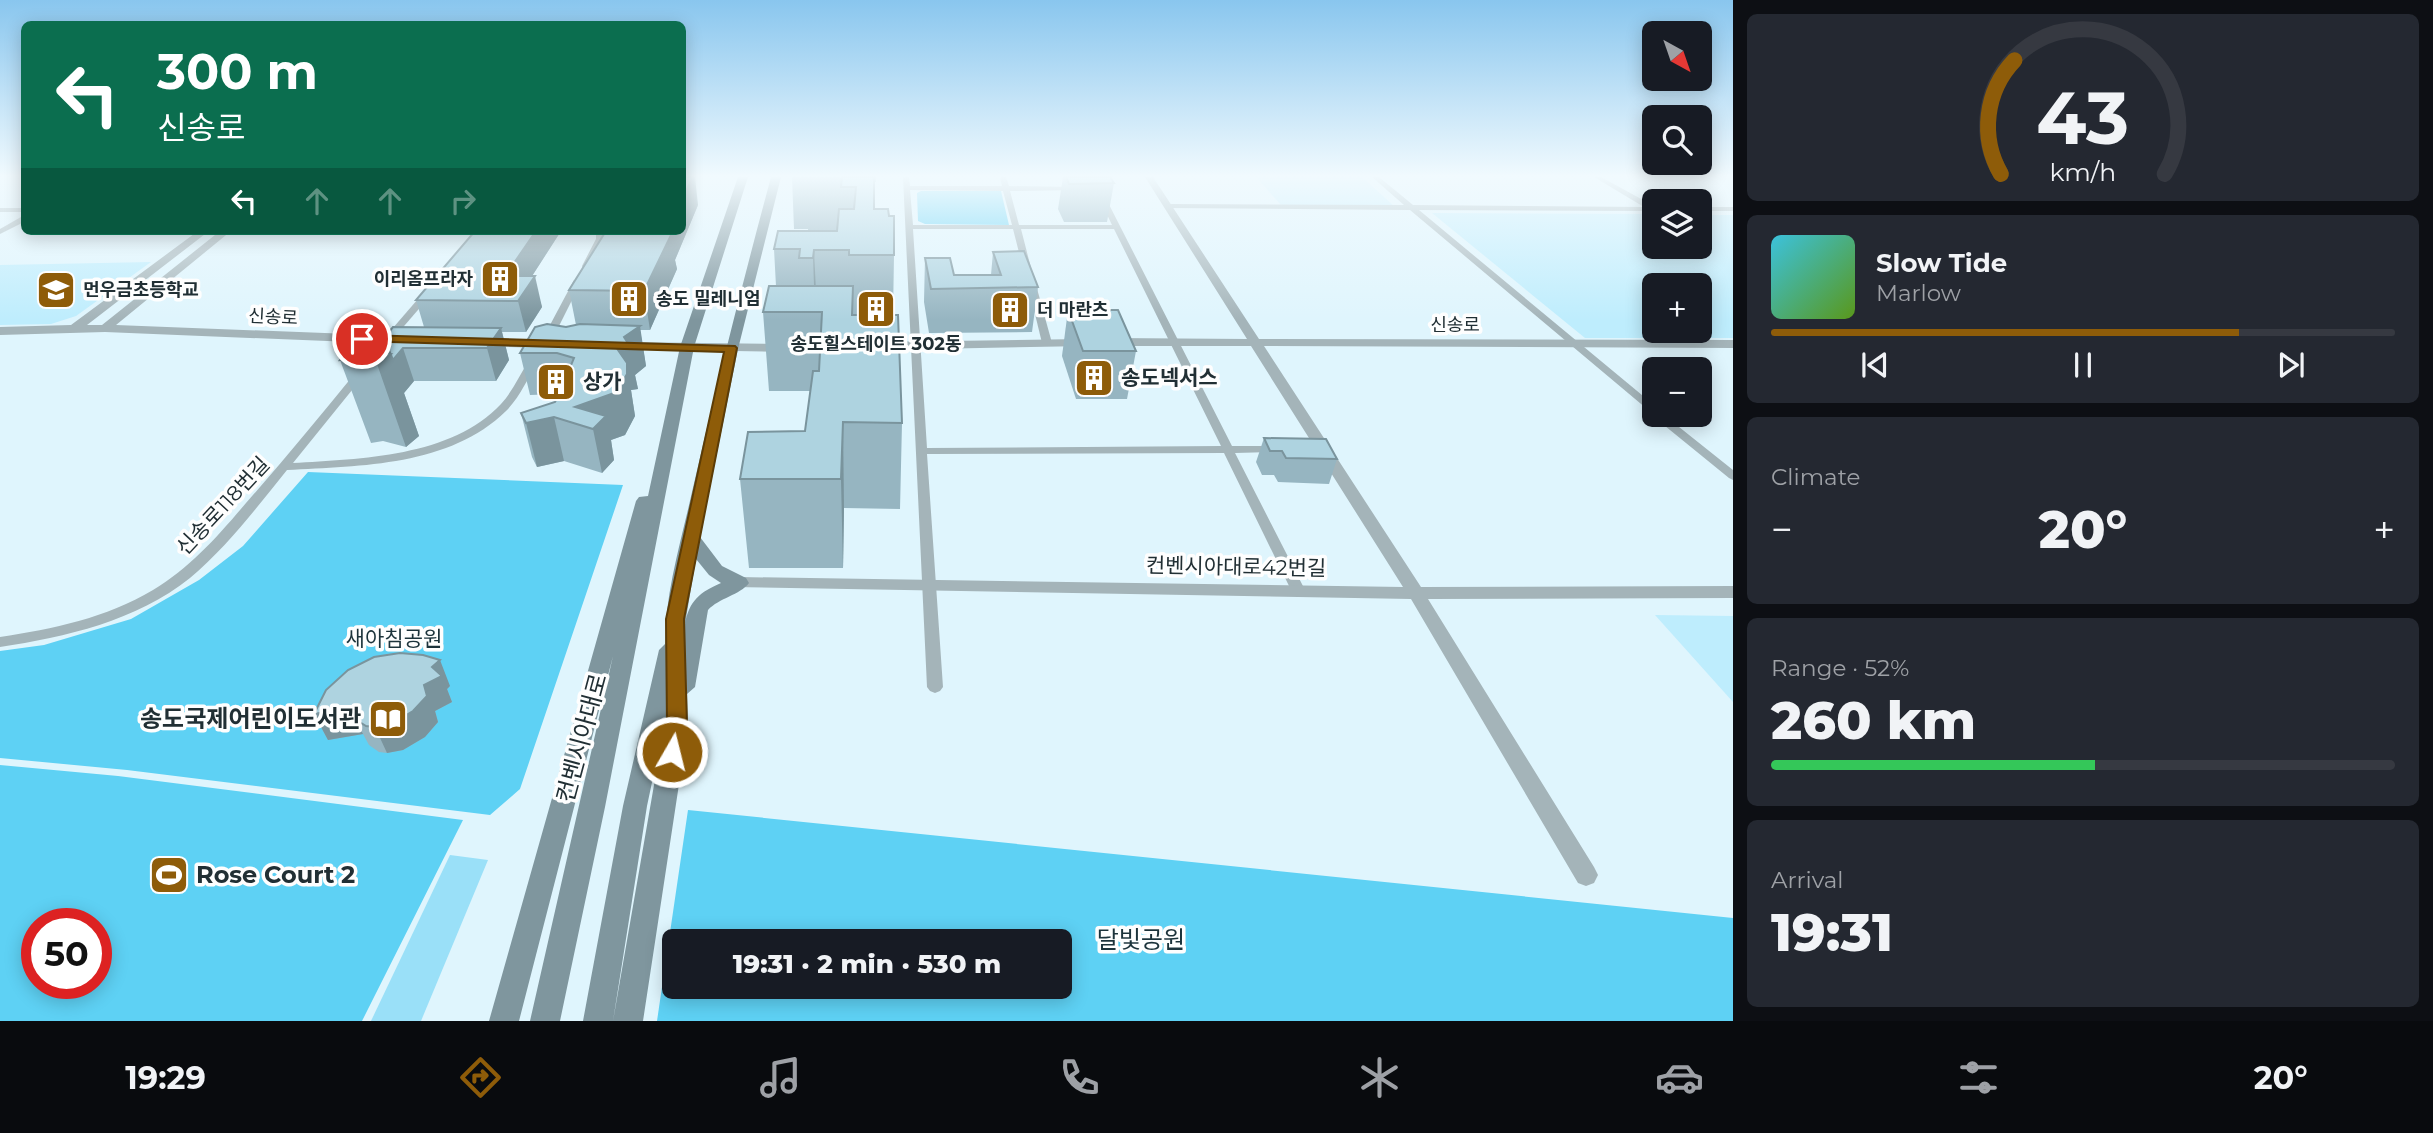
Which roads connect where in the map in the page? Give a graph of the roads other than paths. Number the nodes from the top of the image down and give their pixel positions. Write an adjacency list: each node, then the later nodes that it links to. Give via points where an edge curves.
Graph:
1 (727, 225): 24 (main road, 컨벤시아대로)
2 (764, 225): 28 (main road)
3 (1181, 225): 15 (street)
4 (1432, 225): 19 (street)
5 (908, 227): 6 (street); 23 (street)
6 (1017, 227): 7 (street); 18 (street)
7 (1115, 227): 17 (street)
8 (199, 235): 13 (street)
9 (221, 235): 12 (street)
10 (600, 235): 20 (street)
11 (430, 290): 27 (street)
12 (105, 328): 13 (street, 신송로); 27 (street, 신송로)
13 (74, 329): 14 (street, 신송로)
14 (0, 331)
15 (1253, 341): 17 (street, 신송로); 19 (street, 신송로); 42 (street, via 1316,449)
16 (466, 342): 20 (street)
17 (1176, 342): 18 (street, 신송로); 31 (street)
18 (1047, 343): 23 (street, 신송로)
19 (1571, 343): 21 (street, 신송로); 29 (street)
20 (551, 344): 35 (street, via 502,409 460,436 397,460)
21 (1733, 344)
22 (609, 345): 24 (street)
23 (915, 345): 25 (street, 신송로); 33 (street)
24 (687, 346): 28 (street); 34 (main road, 컨벤시아대로)
25 (865, 346)
26 (800, 347): 28 (street)
27 (384, 348): 35 (street, 신송로118번길)
28 (731, 348): 37 (main road)
29 (1642, 401)
30 (1673, 427): 36 (street)
31 (1229, 449): 32 (street); 33 (street); 40 (street)
32 (1296, 449)
33 (922, 452): 39 (street)
34 (663, 456): 48 (main road, 컨벤시아대로, via 649,485); 49 (main road, 컨벤시아대로)
35 (285, 467): 44 (street, 신송로118번길, via 208,554 175,582 111,616)
36 (1733, 476)
37 (691, 537): 38 (main road, via 708,565 721,577); 43 (main road)
38 (739, 583): 39 (street, 컨벤시아대로42번길); 46 (main road, via 718,591 698,608)
39 (930, 588): 40 (street, 컨벤시아대로42번길); 45 (street)
40 (1298, 590): 42 (street, 컨벤시아대로42번길)
41 (1733, 592): 42 (street, 컨벤시아대로42번길)
42 (1416, 593): 47 (street)
43 (675, 619): 46 (main road); 50 (main road, via 635,806)
44 (0, 642)
45 (935, 687)
46 (677, 725): 51 (main road)
47 (1586, 875)
48 (504, 1021)
49 (545, 1021)
50 (598, 1021)
51 (628, 1021)

